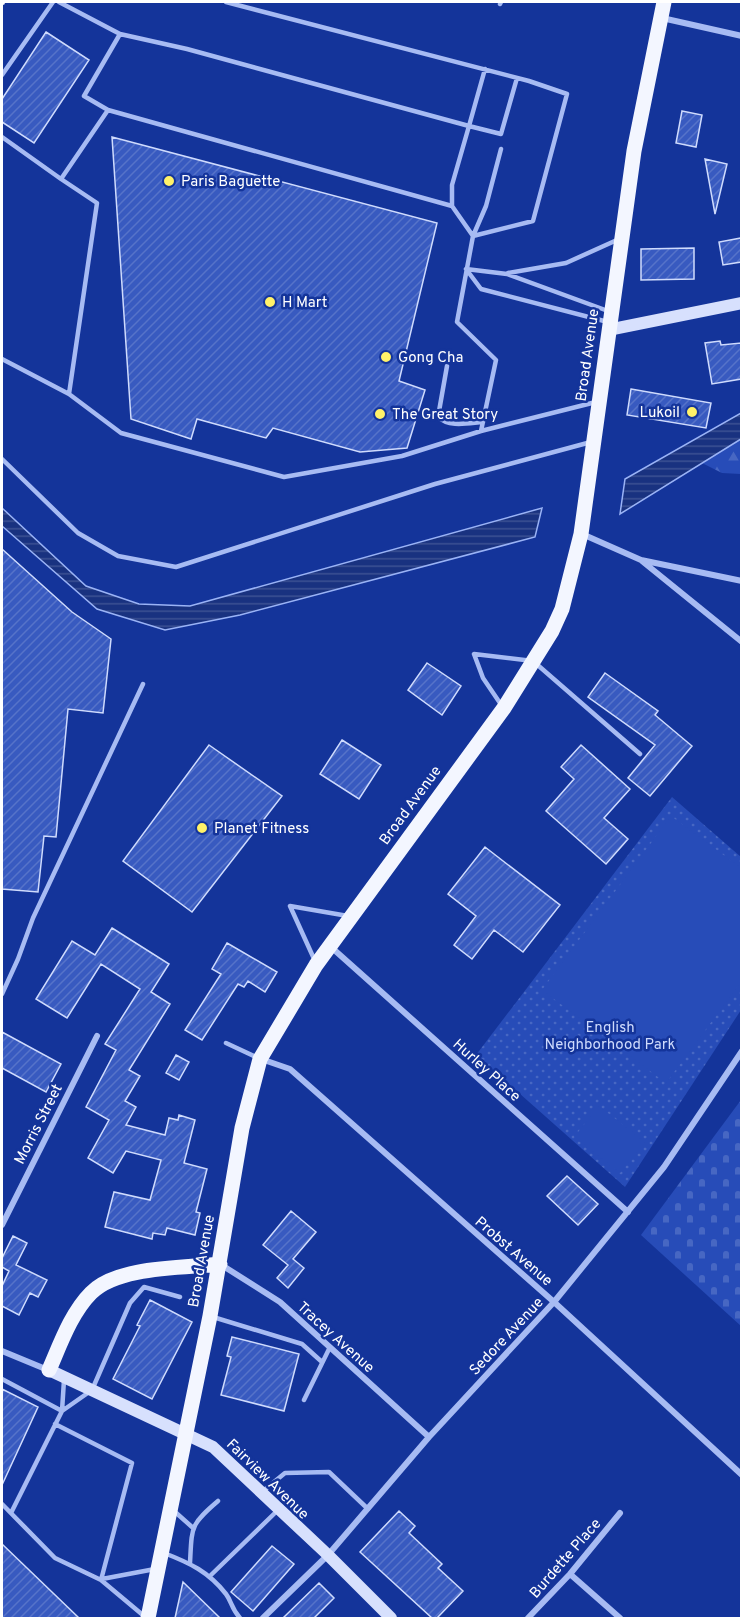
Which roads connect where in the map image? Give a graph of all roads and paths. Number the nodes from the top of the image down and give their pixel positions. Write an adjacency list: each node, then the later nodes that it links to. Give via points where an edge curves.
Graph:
1 (53, 2): 9 (lane)
2 (59, 2): 6 (lane)
3 (226, 2): 8 (lane)
4 (664, 2): 5 (main road, Broad Avenue)
5 (662, 18): 7 (street); 18 (main road, Broad Avenue, via 634,151)
6 (120, 34): 11 (lane, via 84,96); 12 (lane)
7 (741, 36)
8 (485, 69): 10 (lane); 12 (lane)
9 (2, 75)
10 (517, 78): 12 (lane, via 501,134); 17 (lane, via 567,94 532,221)
11 (108, 110): 15 (lane); 16 (lane)
12 (468, 126): 16 (lane, via 452,185)
13 (2, 137): 15 (lane)
14 (501, 149): 17 (lane, via 486,206)
15 (61, 179): 25 (lane, via 97,203)
16 (452, 206): 17 (lane)
17 (473, 236): 19 (lane)
18 (622, 238): 20 (lane, via 566,263); 22 (main road, Broad Avenue)
19 (466, 268): 20 (lane); 22 (lane, via 481,289); 27 (lane, via 456,322 496,360)
20 (507, 274): 22 (lane)
21 (741, 303): 22 (main road)
22 (609, 321): 26 (main road, Broad Avenue)
23 (2, 359): 25 (lane)
24 (447, 366): 27 (lane, via 438,417 458,424)
25 (69, 394): 28 (lane, via 121,433 284,477 402,456)
26 (598, 401): 28 (lane); 29 (main road, Broad Avenue)
27 (483, 422): 28 (lane)
28 (481, 431)
29 (593, 441): 30 (lane, via 435,484 176,567 118,556 78,533); 31 (main road, Broad Avenue)
30 (2, 459)
31 (581, 534): 32 (street); 35 (main road, Broad Avenue, via 562,609)
32 (641, 561): 33 (street); 34 (street)
33 (741, 581)
34 (741, 642)
35 (533, 661): 37 (main road, Broad Avenue); 37 (lane, via 474,654 483,678); 38 (lane)
36 (143, 684): 42 (lane, via 33,918)
37 (504, 708): 39 (main road, Broad Avenue)
38 (640, 754)
39 (350, 917): 40 (main road, Broad Avenue); 41 (lane, via 290,906)
40 (330, 945): 41 (main road, Broad Avenue); 49 (street, Hurley Place)
41 (316, 964): 46 (main road, Broad Avenue)
42 (2, 994)
43 (97, 1036): 50 (street, Morris Street)
44 (226, 1042): 46 (lane)
45 (741, 1051): 47 (street, Sedore Avenue)
46 (260, 1059): 51 (main road, Broad Avenue, via 242,1128); 53 (street, Probst Avenue, via 290,1069)
47 (735, 1061): 48 (lane); 49 (street, Sedore Avenue, via 664,1167)
48 (741, 1066)
49 (628, 1212): 53 (street, Sedore Avenue)
50 (2, 1225)
51 (220, 1264): 54 (main road, Broad Avenue); 55 (street, Tracey Avenue, via 280,1302); 58 (main road, via 112,1279 80,1306)
52 (180, 1297): 61 (lane, via 144,1287 130,1303)
53 (554, 1302): 66 (street, Sedore Avenue); 67 (street, Probst Avenue)
54 (210, 1316): 57 (lane, via 302,1344); 65 (main road, Broad Avenue)
55 (330, 1347): 57 (lane); 66 (street, Tracey Avenue)
56 (2, 1351): 58 (street, Fairview Avenue)
57 (322, 1362): 62 (lane)
58 (49, 1370): 59 (main road, Fairview Avenue)
59 (64, 1377): 61 (main road, Fairview Avenue); 63 (lane)
60 (2, 1379): 63 (lane)
61 (92, 1390): 63 (lane); 65 (main road, Fairview Avenue)
62 (304, 1400)
63 (62, 1411): 64 (lane)
64 (55, 1424): 74 (lane); 83 (lane, via 132,1463)
65 (187, 1433): 68 (main road, Fairview Avenue, via 213,1447); 71 (main road, Broad Avenue)
66 (429, 1437): 72 (street, Sedore Avenue)
67 (741, 1475)
68 (261, 1492): 72 (lane, via 285,1473 329,1472); 73 (main road, Fairview Avenue)
69 (218, 1501): 76 (lane)
70 (2, 1504): 74 (lane)
71 (171, 1509): 76 (lane); 77 (main road, Broad Avenue)
72 (368, 1509): 78 (street, Sedore Avenue)
73 (278, 1510): 78 (main road, Fairview Avenue); 82 (lane)
74 (11, 1513): 83 (lane, via 55,1558)
75 (620, 1513): 81 (street, Burdette Place)
76 (192, 1527): 79 (lane)
77 (162, 1552): 79 (lane); 80 (main road, Broad Avenue)
78 (328, 1555): 86 (street, Sedore Avenue); 87 (main road, Fairview Avenue)
79 (190, 1563): 82 (lane)
80 (158, 1568): 83 (lane); 84 (main road, Broad Avenue)
81 (570, 1574): 88 (street, Burdette Place); 89 (street)
82 (211, 1575): 85 (lane)
83 (101, 1580): 84 (lane)
84 (148, 1618)
85 (240, 1618)
86 (263, 1618)
87 (391, 1618)
88 (528, 1618)
89 (620, 1618)

